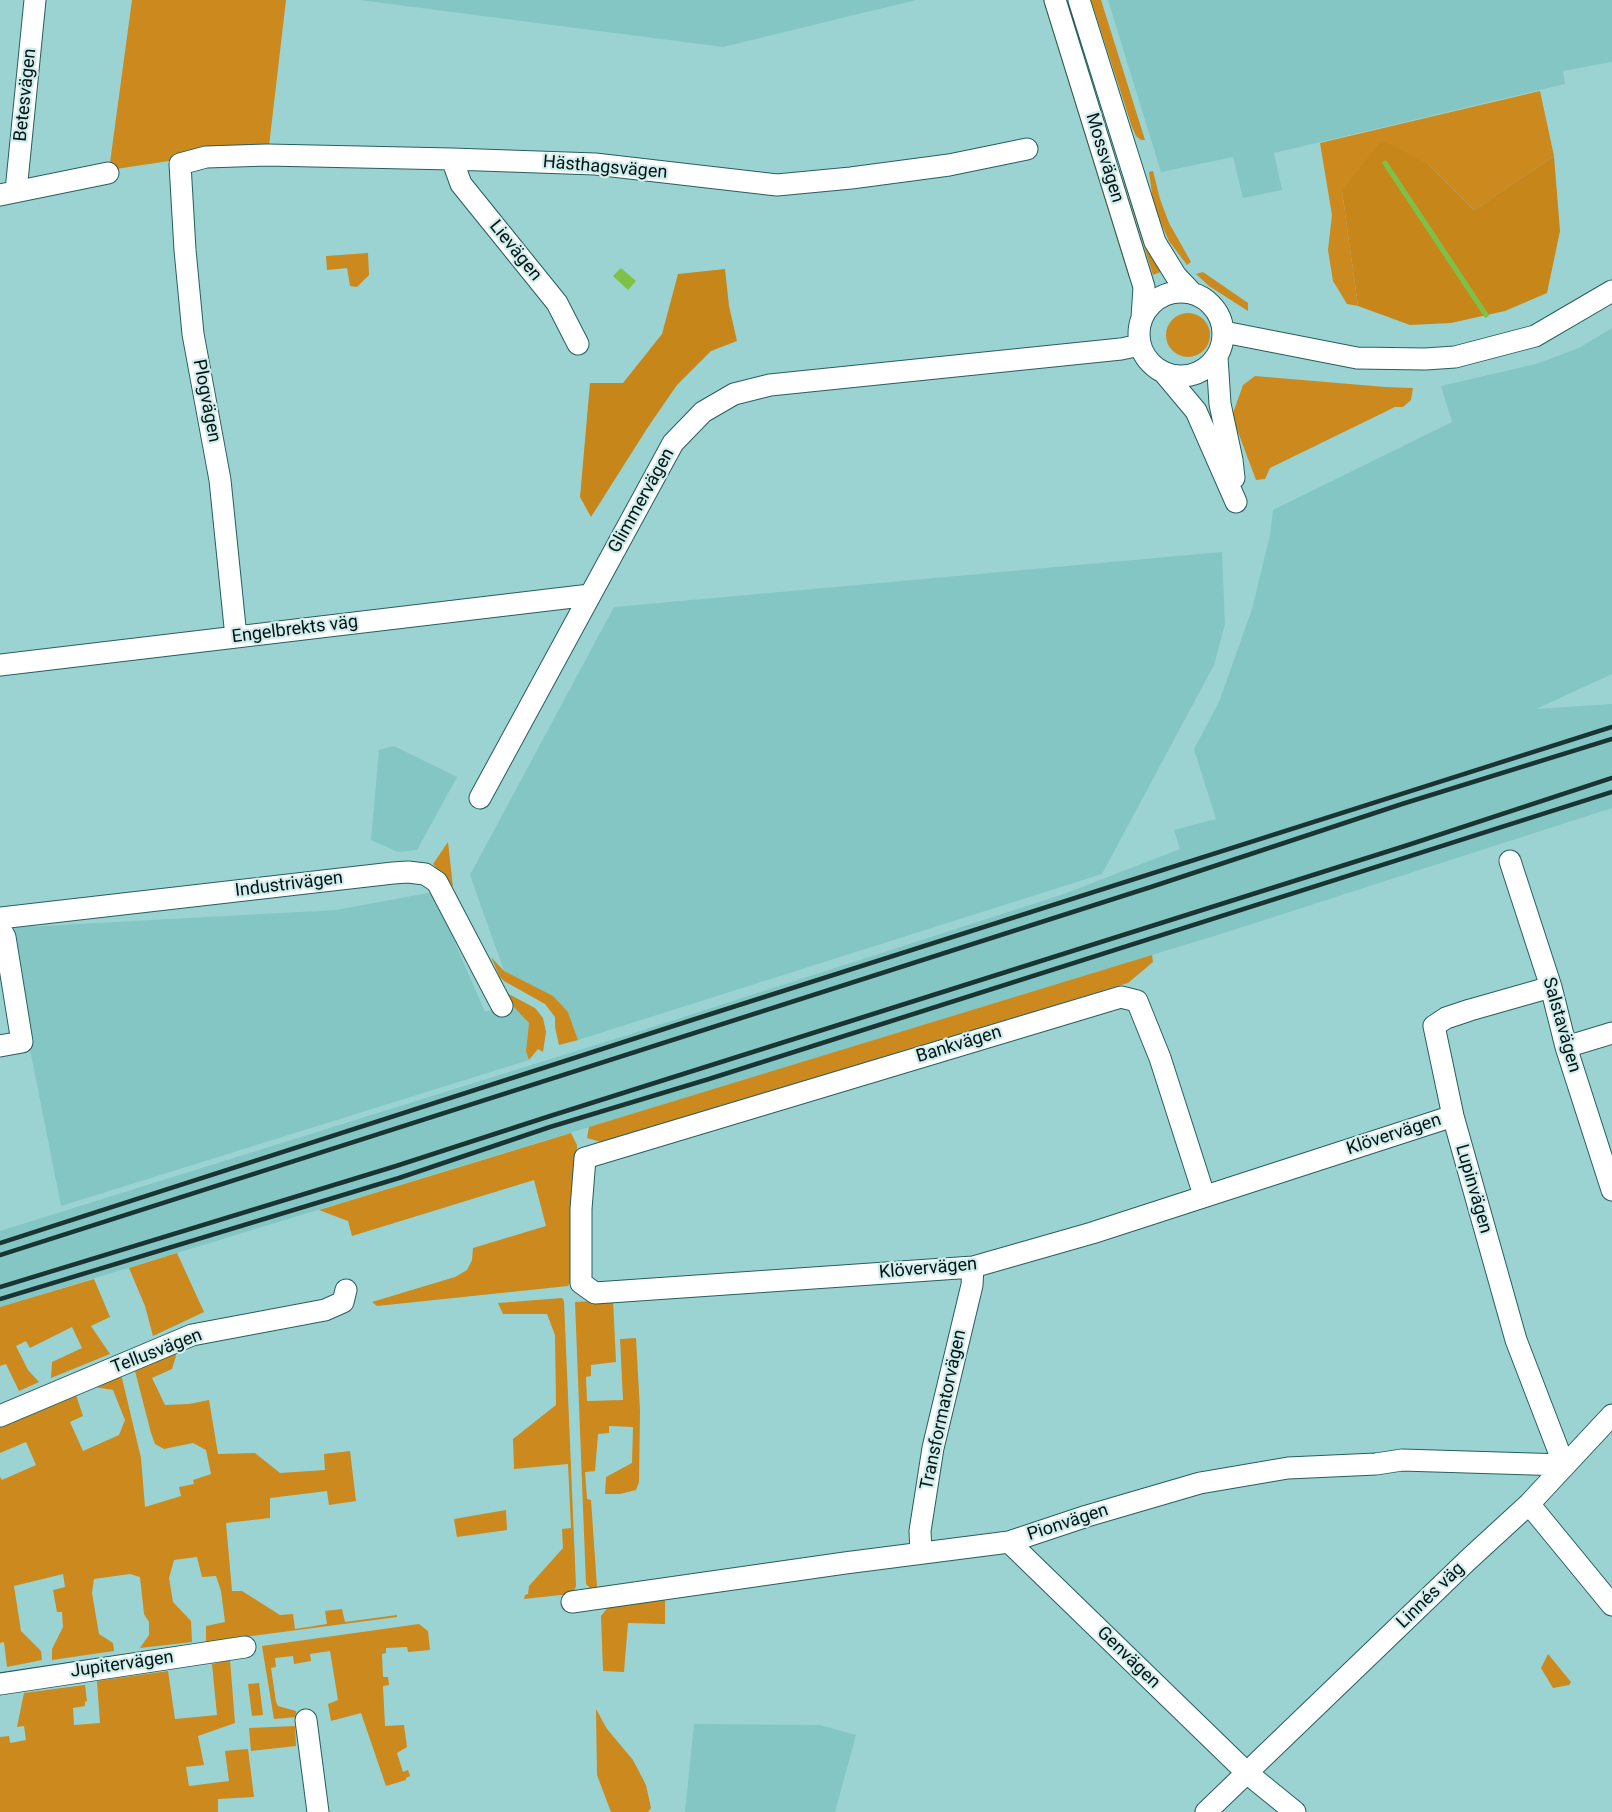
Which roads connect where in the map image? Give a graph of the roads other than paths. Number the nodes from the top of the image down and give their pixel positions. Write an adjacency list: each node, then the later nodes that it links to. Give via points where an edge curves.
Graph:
1 (35, 0): 8 (street, Betesvägen)
2 (1055, 0): 11 (street, Mossvägen, via 1144,287)
3 (1079, 0): 10 (street, Mossvägen, via 1155,242)
4 (1027, 149): 5 (street, Hästhagsvägen, via 949,165 777,185 595,164)
5 (452, 159): 6 (street, Hästhagsvägen, via 267,155 206,157); 13 (street, Lievägen, via 461,184 557,303)
6 (180, 164): 18 (street, Plogvägen, via 193,334 220,480)
7 (108, 173): 8 (street)
8 (8, 193)
9 (1612, 291): 12 (street, via 1535,336 1455,357 1357,358)
10 (1192, 293): 11 (street, via 1164,295 1152,303); 12 (street, Mossvägen, via 1214,308)
11 (1142, 318): 14 (street, Mossvägen)
12 (1224, 332): 15 (street)
13 (578, 344)
14 (1140, 345): 16 (street, via 1144,356); 17 (street, Glimmervägen, via 770,385 734,394 703,412 673,443)
15 (1217, 357): 16 (street, via 1199,373 1184,377); 16 (street, via 1220,404 1236,502 1196,411)
16 (1165, 374)
17 (590, 595): 18 (street, Engelbrekts väg); 20 (street, Glimmervägen)
18 (236, 637): 19 (street, Engelbrekts väg)
19 (0, 665)
20 (480, 798)
21 (1510, 861): 24 (street, Salstavägen)
22 (0, 918): 25 (street, Industrivägen, via 393,873 425,874 437,882)
23 (0, 928): 27 (street, via 5,938 22,1042)
24 (1551, 987): 28 (street, Salstavägen); 29 (street, Lupinvägen, via 1470,1010 1434,1026)
25 (502, 1006)
26 (1612, 1033): 28 (street)
27 (0, 1046)
28 (1566, 1047): 31 (street, Salstavägen)
29 (1453, 1116): 32 (street, Klövervägen); 37 (street, Lupinvägen, via 1515,1340)
30 (585, 1158): 32 (street, Bankvägen, via 1121,997 1137,1001 1160,1058); 33 (street, Klövervägen, via 581,1283 595,1293)
31 (1612, 1190)
32 (1204, 1195): 33 (street, Klövervägen)
33 (973, 1268): 40 (street, Transformatorvägen, via 933,1448 920,1531)
34 (346, 1290): 36 (street, Tellusvägen, via 343,1302 325,1310 192,1335)
35 (1612, 1415): 37 (street, Linnés väg)
36 (0, 1416)
37 (1564, 1465): 38 (street, Linnés väg); 39 (street, Pionvägen, via 1402,1460 1288,1468 1200,1483)
38 (1529, 1504): 42 (street); 46 (street, Linnés väg)
39 (1009, 1542): 40 (street, Pionvägen); 46 (street, Genvägen)
40 (921, 1553): 41 (street, Pionvägen)
41 (573, 1602)
42 (1612, 1605)
43 (244, 1647): 44 (street, Jupitervägen)
44 (0, 1684)
45 (306, 1720): 47 (street)
46 (1247, 1773): 48 (street, Linnés väg); 49 (street)
47 (318, 1812)
48 (1206, 1812)
49 (1295, 1812)

